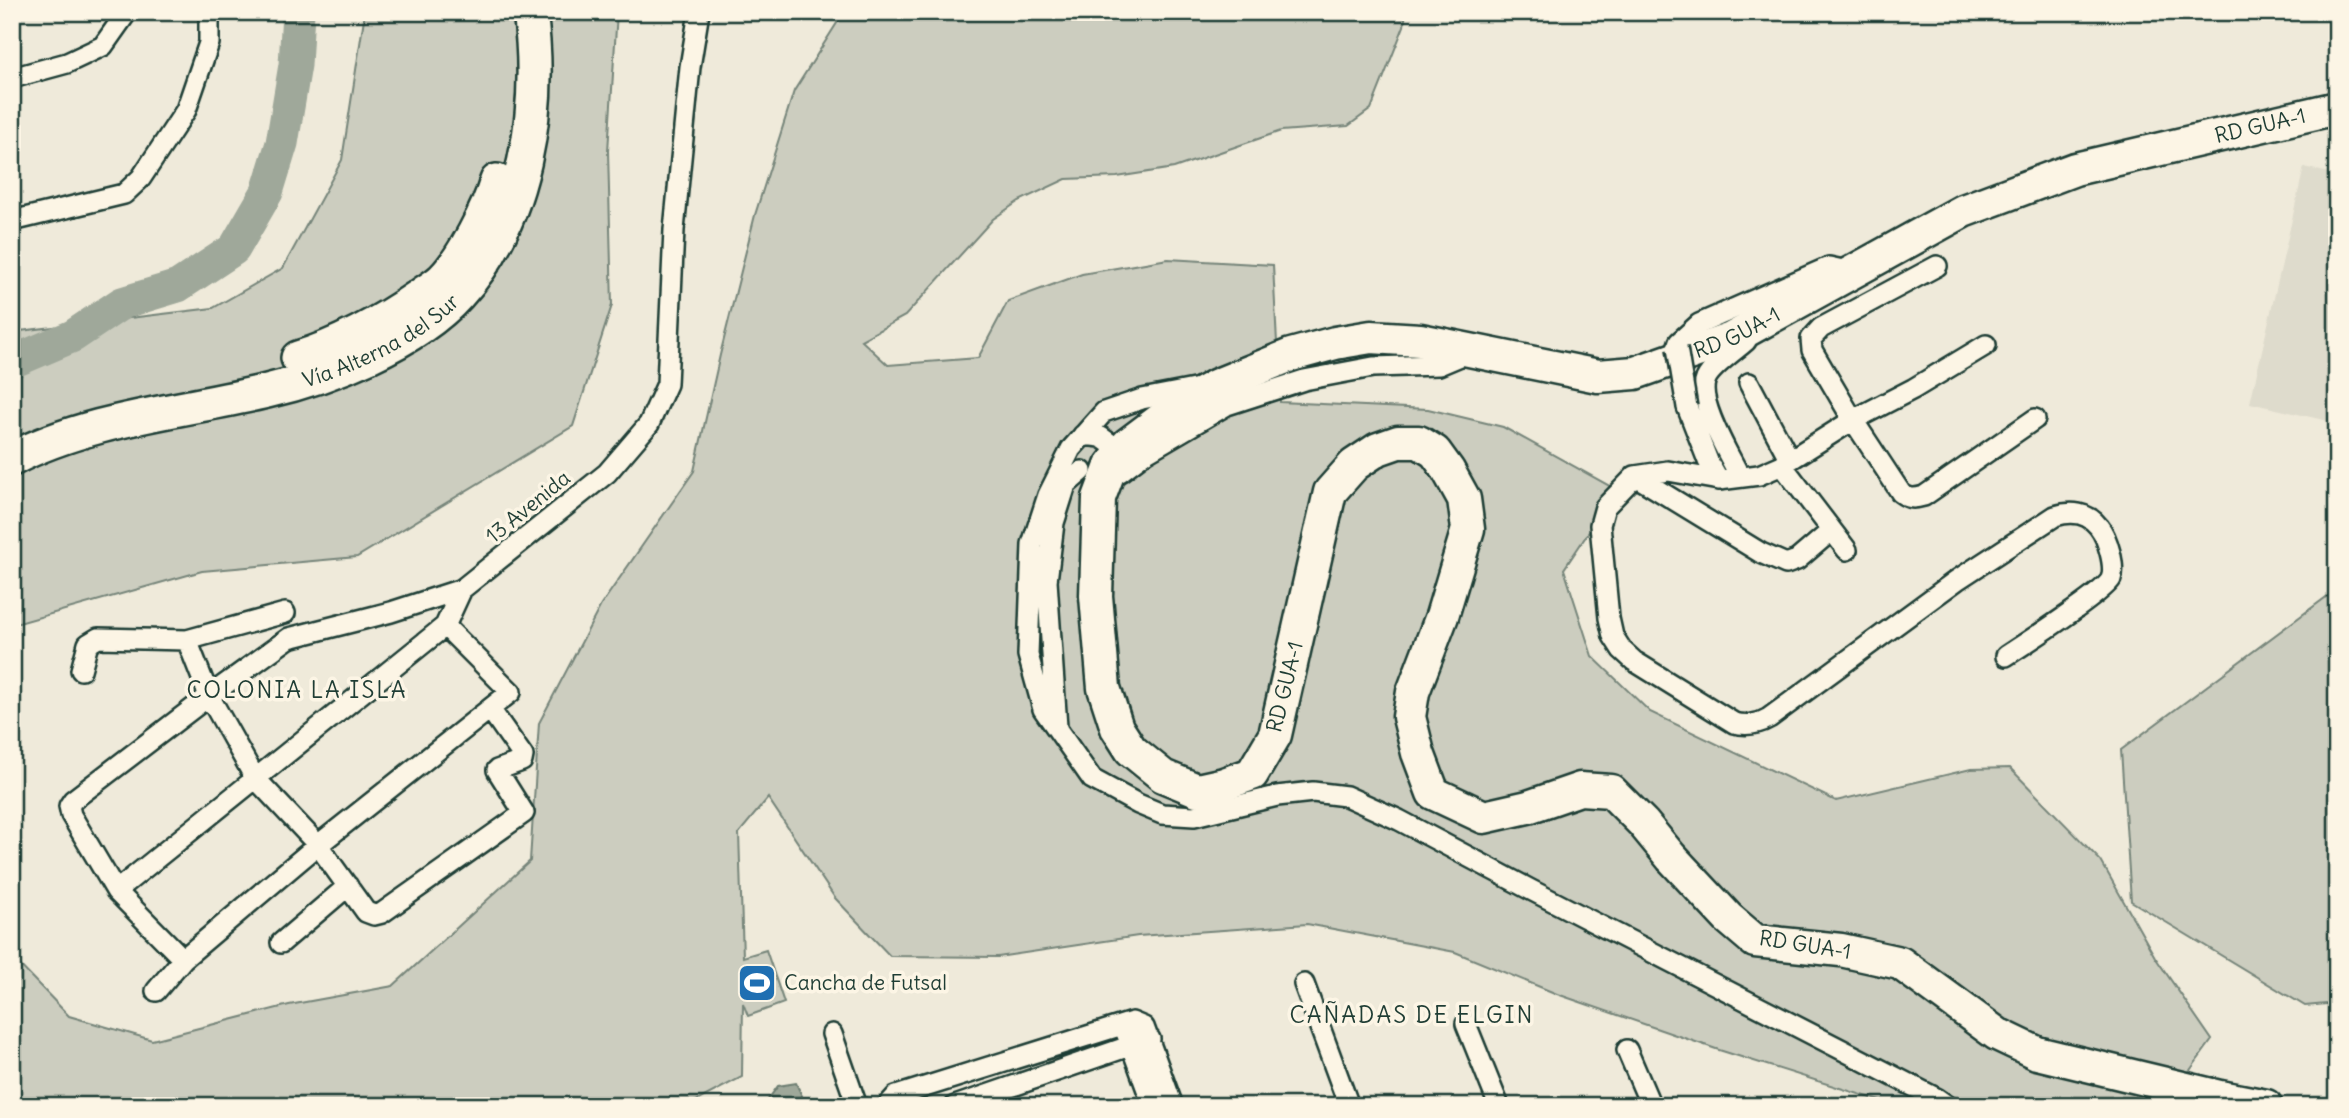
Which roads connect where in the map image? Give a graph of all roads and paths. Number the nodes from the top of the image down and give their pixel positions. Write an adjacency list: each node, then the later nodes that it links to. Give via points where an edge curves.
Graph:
1 (127, 12): 6 (street, via 103,46)
2 (209, 12): 8 (street, via 209,43 186,110 141,178 124,194)
3 (509, 12): 14 (highway, Vía Alterna del Sur, via 514,50 506,142 495,185 462,252 443,279 408,303)
4 (530, 12): 14 (highway, Vía Alterna del Sur, via 535,49 526,149 515,195 481,267 457,297 377,353 344,367)
5 (699, 12): 31 (street, 13 Avenida, via 674,230 667,384 649,424 607,473)
6 (12, 78)
7 (2337, 108): 10 (main road, RD GUA-1, via 2075,169 1963,211)
8 (12, 220)
9 (1937, 266): 18 (street, via 1821,328 1811,339 1812,350)
10 (1852, 272): 11 (main road, RD GUA-1); 28 (street, bridge, via 1829,267 1699,324 1679,342 1687,407)
11 (1772, 316): 13 (main road, RD GUA-1, via 1731,339 1635,373 1598,376); 27 (street, via 1704,383 1705,400)
12 (1986, 345): 18 (street)
13 (1473, 351): 16 (main road, RD GUA-1, via 1420,340 1371,337 1291,355); 23 (street, via 1439,365 1373,367 1304,380 1227,405)
14 (267, 379): 19 (highway, Vía Alterna del Sur)
15 (1749, 383): 24 (street)
16 (1217, 385): 21 (street, via 1142,399 1104,412); 23 (main road, RD GUA-1, via 1150,425)
17 (2035, 419): 18 (street, via 1916,498 1900,493)
18 (1853, 420): 24 (street)
19 (76, 421): 20 (highway, Vía Alterna del Sur); 22 (highway, Vía Alterna del Sur)
20 (12, 435)
21 (1083, 435): 23 (street, via 1101,438); 39 (street, via 1048,495 1032,544 1028,654 1043,709)
22 (12, 459)
23 (1121, 462): 61 (main road, RD GUA-1, via 1111,466 1099,498 1096,596 1104,688 1117,727 1131,750 1163,776 1197,790 1252,774 1275,735 1330,492 1354,465 1378,449 1398,442 1419,442 1435,452 1448,470 1464,499 1468,529 1413,692 1409,718 1433,793 1484,817 1580,789 1611,791 1728,918 1755,941 1841,950 1900,963 1997,1034 2036,1053)
24 (1786, 463): 27 (street); 29 (street)
25 (1082, 471): 39 (street, via 1066,485 1054,523 1047,582)
26 (1635, 476): 28 (street, via 1668,471); 29 (street, via 1786,564); 35 (street, via 1605,508 1600,525 1613,636 1634,661 1734,723 1753,725 1769,718 1957,580 2055,516 2087,517 2104,534 2111,579)
27 (1740, 477): 28 (street)
28 (1719, 480)
29 (1831, 531): 30 (street)
30 (1847, 550)
31 (462, 589): 33 (street, 13 Avenida); 37 (street, via 289,638)
32 (285, 613): 34 (street)
33 (445, 626): 38 (street, via 511,692); 40 (street, 13 Avenida)
34 (187, 640): 36 (street, via 98,638 88,645); 37 (street)
35 (2006, 656)
36 (81, 670)
37 (209, 696): 40 (street); 43 (street, via 69,806)
38 (490, 709): 41 (street); 42 (street, via 523,756 522,761 497,770 524,813 382,913 366,912)
39 (1058, 732): 60 (street, via 1091,779 1162,814 1194,816 1313,792 1346,796)
40 (255, 778): 41 (street); 43 (street, 13 Avenida)
41 (318, 845): 42 (street); 45 (street)
42 (348, 886): 44 (street)
43 (116, 891): 45 (street)
44 (281, 943)
45 (183, 959): 47 (street)
46 (1304, 984): 57 (street)
47 (156, 991)
48 (1466, 1024): 58 (street)
49 (832, 1034): 52 (street)
50 (1141, 1042): 53 (street, via 1144,1027 1122,1024 896,1096); 54 (street); 55 (street); 56 (street)
51 (1627, 1050): 59 (street)
52 (857, 1106)
53 (887, 1106)
54 (955, 1106)
55 (1153, 1106)
56 (1173, 1106)
57 (1349, 1106)
58 (1499, 1106)
59 (1651, 1106)
60 (1948, 1106)
61 (2266, 1106)

